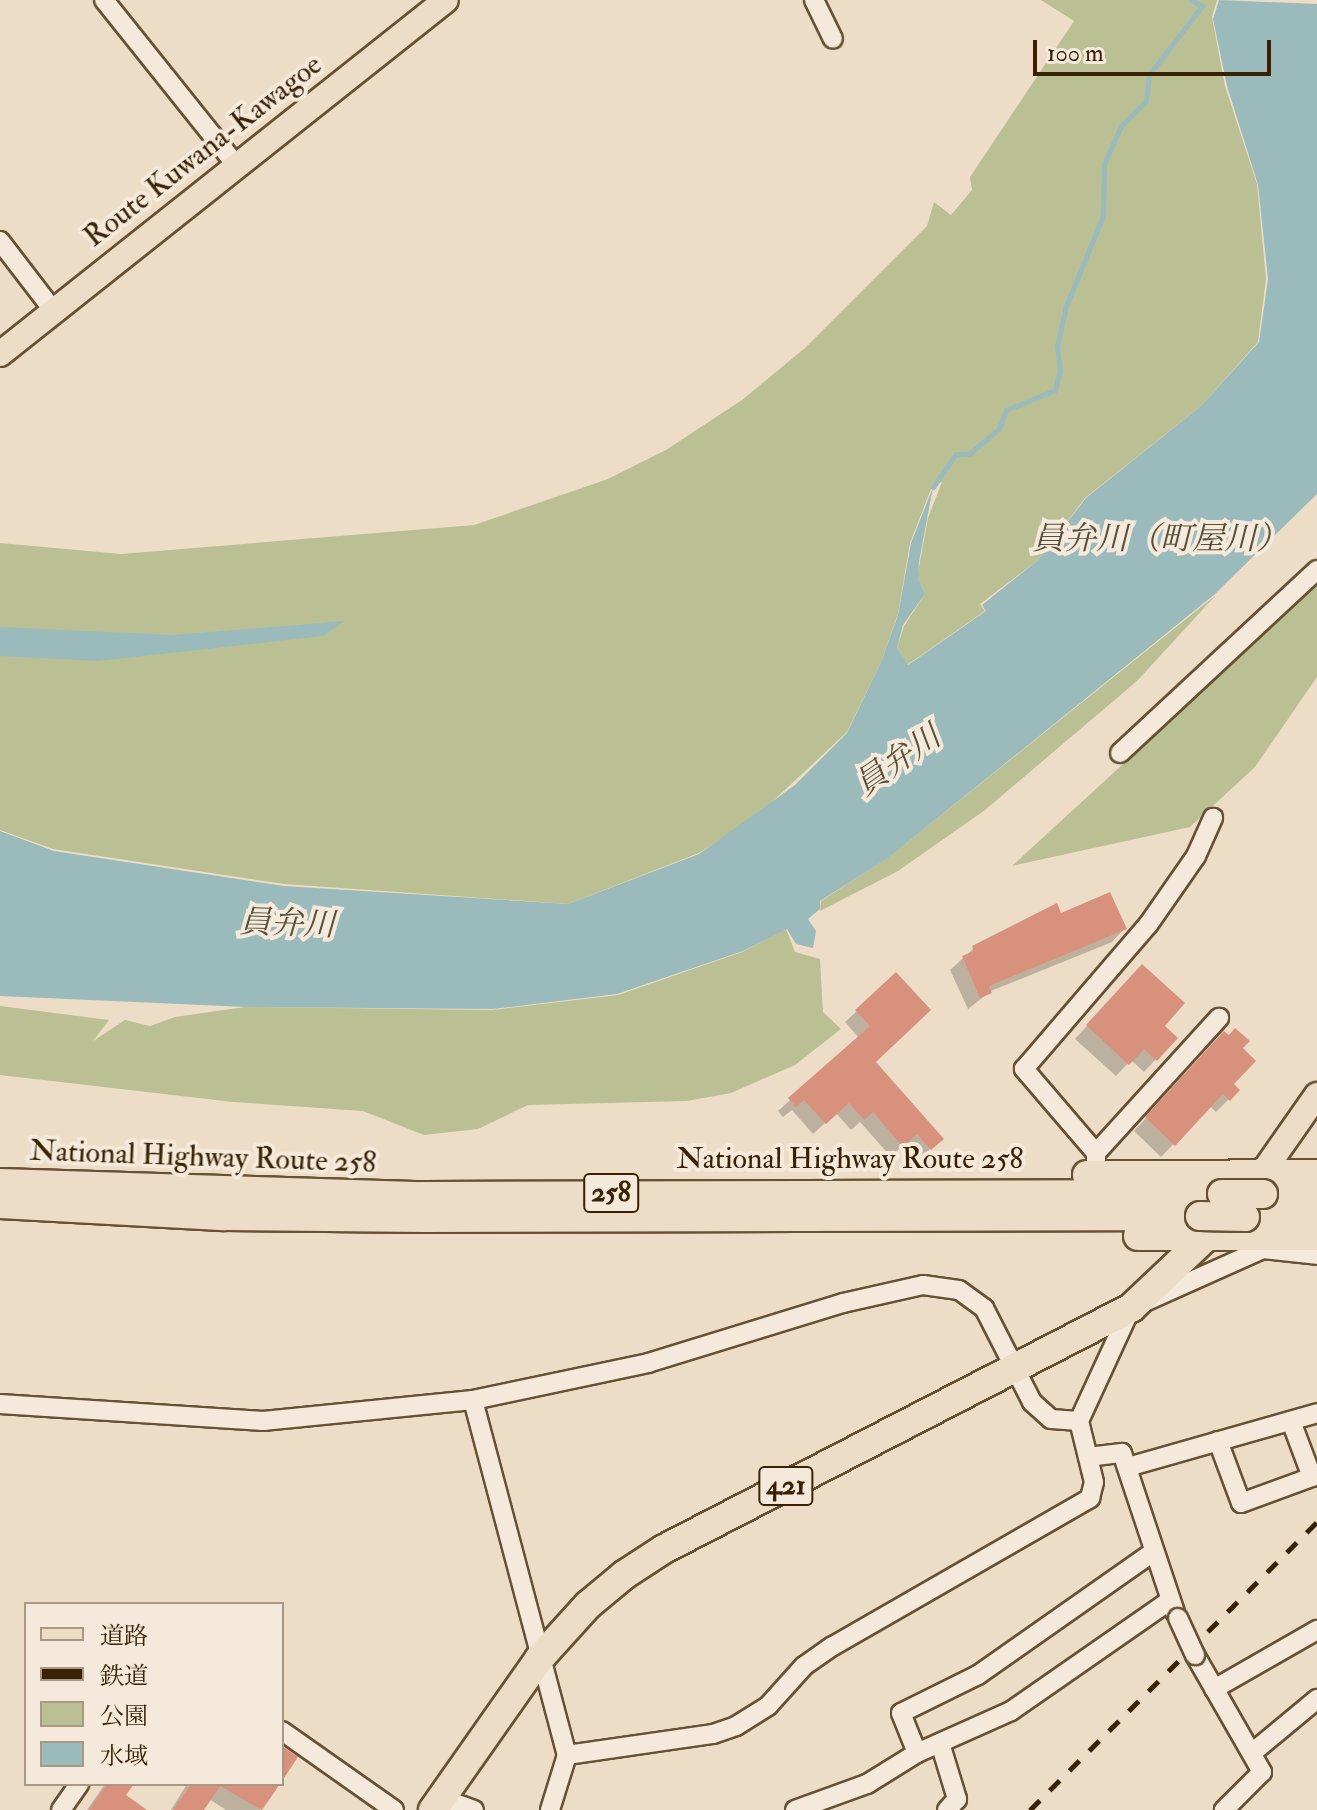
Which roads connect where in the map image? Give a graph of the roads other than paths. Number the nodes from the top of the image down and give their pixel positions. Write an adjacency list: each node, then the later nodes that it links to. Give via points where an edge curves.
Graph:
1 (104, 0): 5 (street)
2 (446, 0): 5 (main road, Route Kuwana-Kawagoe)
3 (814, 0): 4 (street)
4 (833, 39)
5 (237, 166): 7 (main road, Route Kuwana-Kawagoe)
6 (0, 241): 7 (street)
7 (53, 310): 8 (main road, Route Kuwana-Kawagoe)
8 (0, 354)
9 (1317, 570): 10 (street)
10 (1120, 753)
11 (1213, 818): 15 (street, via 1196,856 1148,925 1024,1069)
12 (1219, 1018): 15 (street)
13 (1317, 1095): 18 (main road)
14 (1317, 1161): 18 (street)
15 (1096, 1164): 18 (highway); 19 (highway, via 724,1173)
16 (1317, 1174): 18 (highway)
17 (0, 1183): 19 (highway, National Highway Route 258 / 258, via 423,1196)
18 (1263, 1183): 19 (highway, National Highway Route 258 / 258, bridge, via 1222,1194); 20 (highway, National Highway Route 258 / 258); 23 (highway, 421)
19 (656, 1192)
20 (1317, 1194)
21 (0, 1204): 23 (highway, National Highway Route 258 / 258, via 225,1216)
22 (1317, 1217): 23 (highway, National Highway Route 258 / 258, bridge, via 1245,1217)
23 (1203, 1227): 24 (highway); 26 (highway, 421)
24 (1317, 1236)
25 (1317, 1255): 26 (street, via 1263,1249)
26 (1131, 1308): 27 (highway, 421); 31 (street)
27 (1014, 1371): 28 (street, via 984,1308 959,1290 923,1285 843,1303 648,1363); 31 (street, via 1042,1413); 39 (highway, 421, via 664,1549 588,1605)
28 (473, 1400): 29 (street, via 263,1421); 39 (street)
29 (0, 1404)
30 (1317, 1413): 32 (street)
31 (1079, 1421): 34 (street)
32 (1291, 1421): 33 (street); 33 (street, via 1312,1477 1241,1503)
33 (1218, 1441): 35 (street)
34 (1088, 1457): 35 (street, via 1122,1453); 46 (street, via 1094,1482 1090,1498 833,1646 750,1718 713,1734)
35 (1128, 1467): 36 (street)
36 (1153, 1552): 37 (street); 44 (street, via 978,1675 901,1713)
37 (1173, 1609): 40 (street, bridge); 43 (street, via 1044,1693)
38 (1317, 1630): 40 (street)
39 (539, 1659): 46 (street); 48 (highway, 421)
40 (1214, 1689): 45 (street)
41 (1317, 1699): 45 (street)
42 (284, 1732): 50 (street)
43 (940, 1743): 44 (street); 54 (street, via 957,1799)
44 (917, 1753): 53 (street, via 867,1784)
45 (1252, 1753): 55 (street, via 1262,1772)
46 (567, 1755): 52 (street)
47 (78, 1786): 49 (street)
48 (437, 1804): 51 (street)
49 (61, 1810)
50 (394, 1810)
51 (474, 1810)
52 (550, 1810)
53 (795, 1810)
54 (947, 1810)
55 (1224, 1810)

